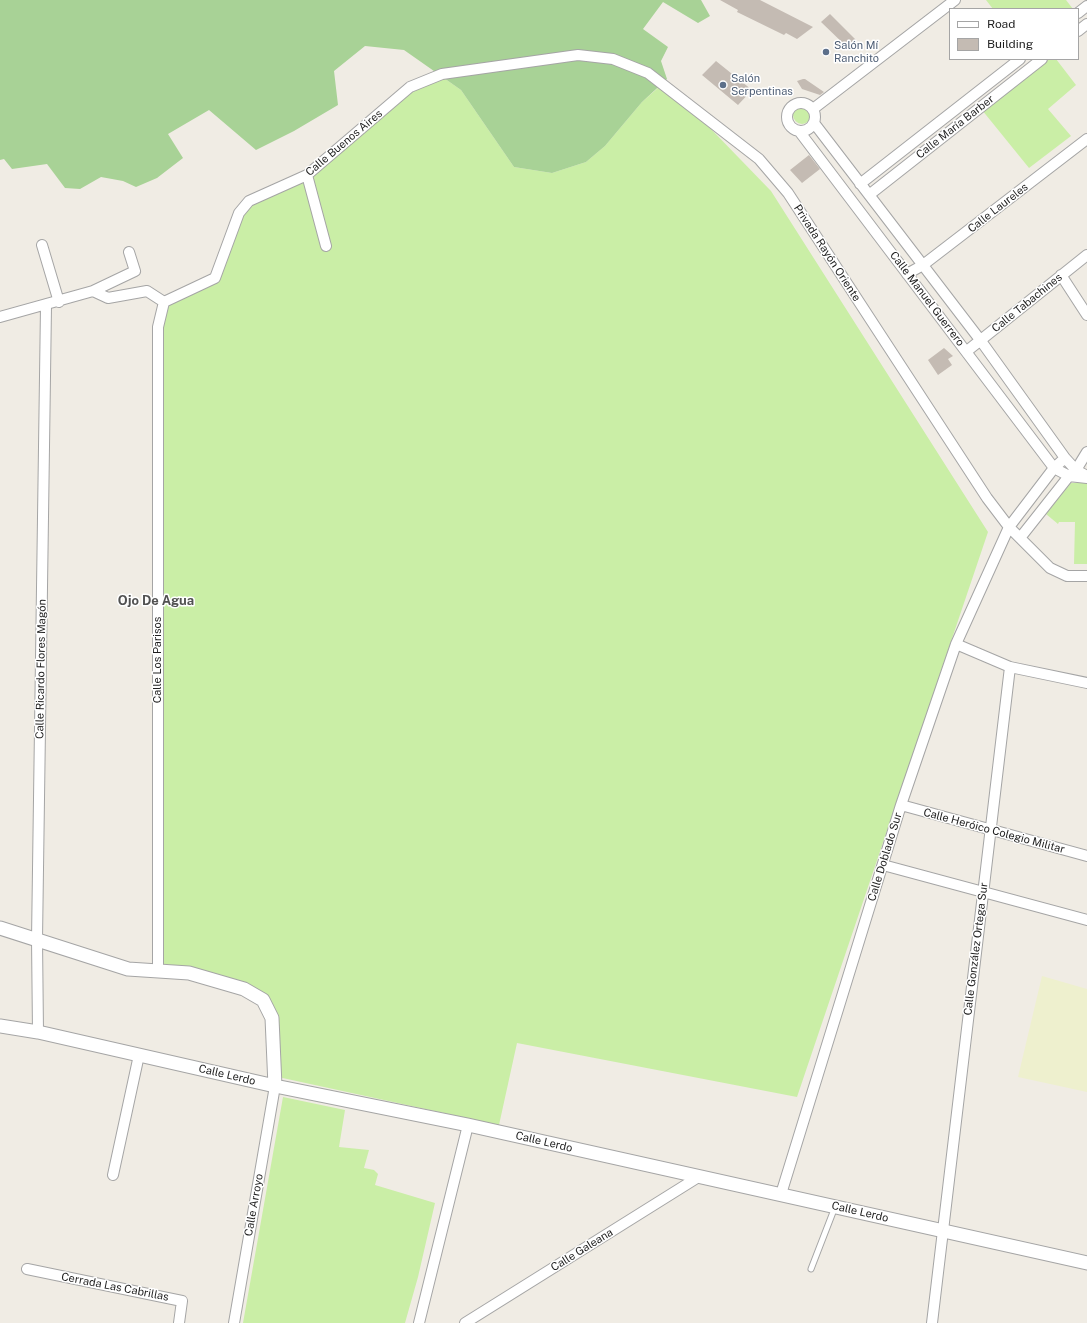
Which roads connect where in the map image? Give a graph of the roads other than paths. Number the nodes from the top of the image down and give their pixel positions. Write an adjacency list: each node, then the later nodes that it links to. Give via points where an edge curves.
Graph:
1 (955, 0): 10 (street)
2 (1084, 0): 3 (street)
3 (1087, 5): 4 (street)
4 (1079, 12)
5 (1087, 24): 6 (street)
6 (1079, 30)
7 (578, 55): 14 (street, Calle Buenos Aires, via 442,74 410,87); 37 (street, Privada Rayón Oriente, via 613,59 648,73 759,160 788,193 986,498)
8 (1019, 60): 15 (street, Calle María Barber)
9 (1041, 60): 16 (street, Calle María Barber)
10 (813, 109): 11 (street); 12 (street, via 804,103 798,103 789,109 787,114 790,125)
11 (814, 123): 12 (street, via 808,129); 15 (street, Calle Manuel Guerrero)
12 (799, 131): 22 (street, Calle Manuel Guerrero)
13 (1087, 139): 21 (street, Calle Laureles)
14 (307, 175): 18 (street); 26 (street, Calle Buenos Aires, via 249,201 239,213 215,278)
15 (860, 184): 16 (street, Calle Manuel Guerrero)
16 (869, 195): 21 (street, Calle Manuel Guerrero)
17 (42, 245): 25 (street)
18 (326, 246)
19 (129, 252): 24 (street, via 135,271)
20 (1087, 254): 23 (street, Calle Tabachines)
21 (923, 265): 22 (street, Calle Laureles); 30 (street, Calle Manuel Guerrero)
22 (907, 274): 31 (street, Calle Manuel Guerrero)
23 (1061, 275): 28 (street); 30 (street, Calle Tabachines)
24 (93, 291): 25 (street); 26 (street, via 108,298 147,291)
25 (59, 302): 27 (street)
26 (164, 302): 51 (street, Calle Los Parisos, via 158,327)
27 (46, 306): 29 (street); 50 (street, Calle Ricardo Flores Magón)
28 (1087, 315)
29 (0, 317)
30 (980, 341): 31 (street, Calle Tabachines); 33 (street, Calle Manuel Guerrero)
31 (967, 351): 34 (street, Calle Manuel Guerrero)
32 (1087, 452): 35 (street)
33 (1065, 458): 34 (street); 35 (street, Calle Manuel Guerrero)
34 (1054, 468): 35 (street, Calle Manuel Guerrero); 37 (street)
35 (1073, 473): 36 (street); 38 (street)
36 (1087, 477)
37 (1009, 527): 38 (street, Privada Rayón Oriente); 40 (street, Calle Doblado Sur)
38 (1020, 538): 39 (street, Privada Rayón Oriente, via 1050,568 1067,576)
39 (1087, 576)
40 (956, 644): 41 (street); 43 (street, Calle Doblado Sur)
41 (1010, 667): 42 (street); 44 (street, Calle González Ortega Sur)
42 (1087, 683)
43 (901, 805): 44 (street, Calle Heróico Colegio Militar); 46 (street, Calle Doblado Sur)
44 (990, 830): 45 (street, Calle Heróico Colegio Militar); 47 (street, Calle González Ortega Sur)
45 (1087, 856)
46 (883, 866): 47 (street); 59 (street, Calle Doblado Sur)
47 (983, 892): 48 (street); 61 (street, Calle González Ortega Sur)
48 (1087, 920)
49 (0, 928): 50 (street)
50 (36, 939): 51 (street, via 128,969); 53 (street, Calle Ricardo Flores Magón)
51 (158, 971): 55 (street, via 189,973 244,989 263,1000 272,1018)
52 (0, 1026): 53 (street, Calle Lerdo)
53 (38, 1032): 54 (street, Calle Lerdo)
54 (138, 1055): 55 (street, Calle Lerdo); 57 (street)
55 (275, 1086): 56 (street, Calle Lerdo); 66 (street, Calle Arroyo)
56 (468, 1125): 58 (street, Calle Lerdo); 67 (street)
57 (113, 1175)
58 (700, 1176): 59 (street, Calle Lerdo); 68 (street, Calle Galeana)
59 (780, 1194): 60 (street, Calle Lerdo)
60 (835, 1206): 61 (street, Calle Lerdo); 64 (lane)
61 (943, 1230): 62 (street, Calle Lerdo); 69 (street, Calle González Ortega Sur)
62 (1087, 1263)
63 (27, 1269): 65 (street, Cerrada Las Cabrillas, via 182,1301)
64 (811, 1269)
65 (179, 1323)
66 (234, 1323)
67 (419, 1323)
68 (464, 1323)
69 (932, 1323)

